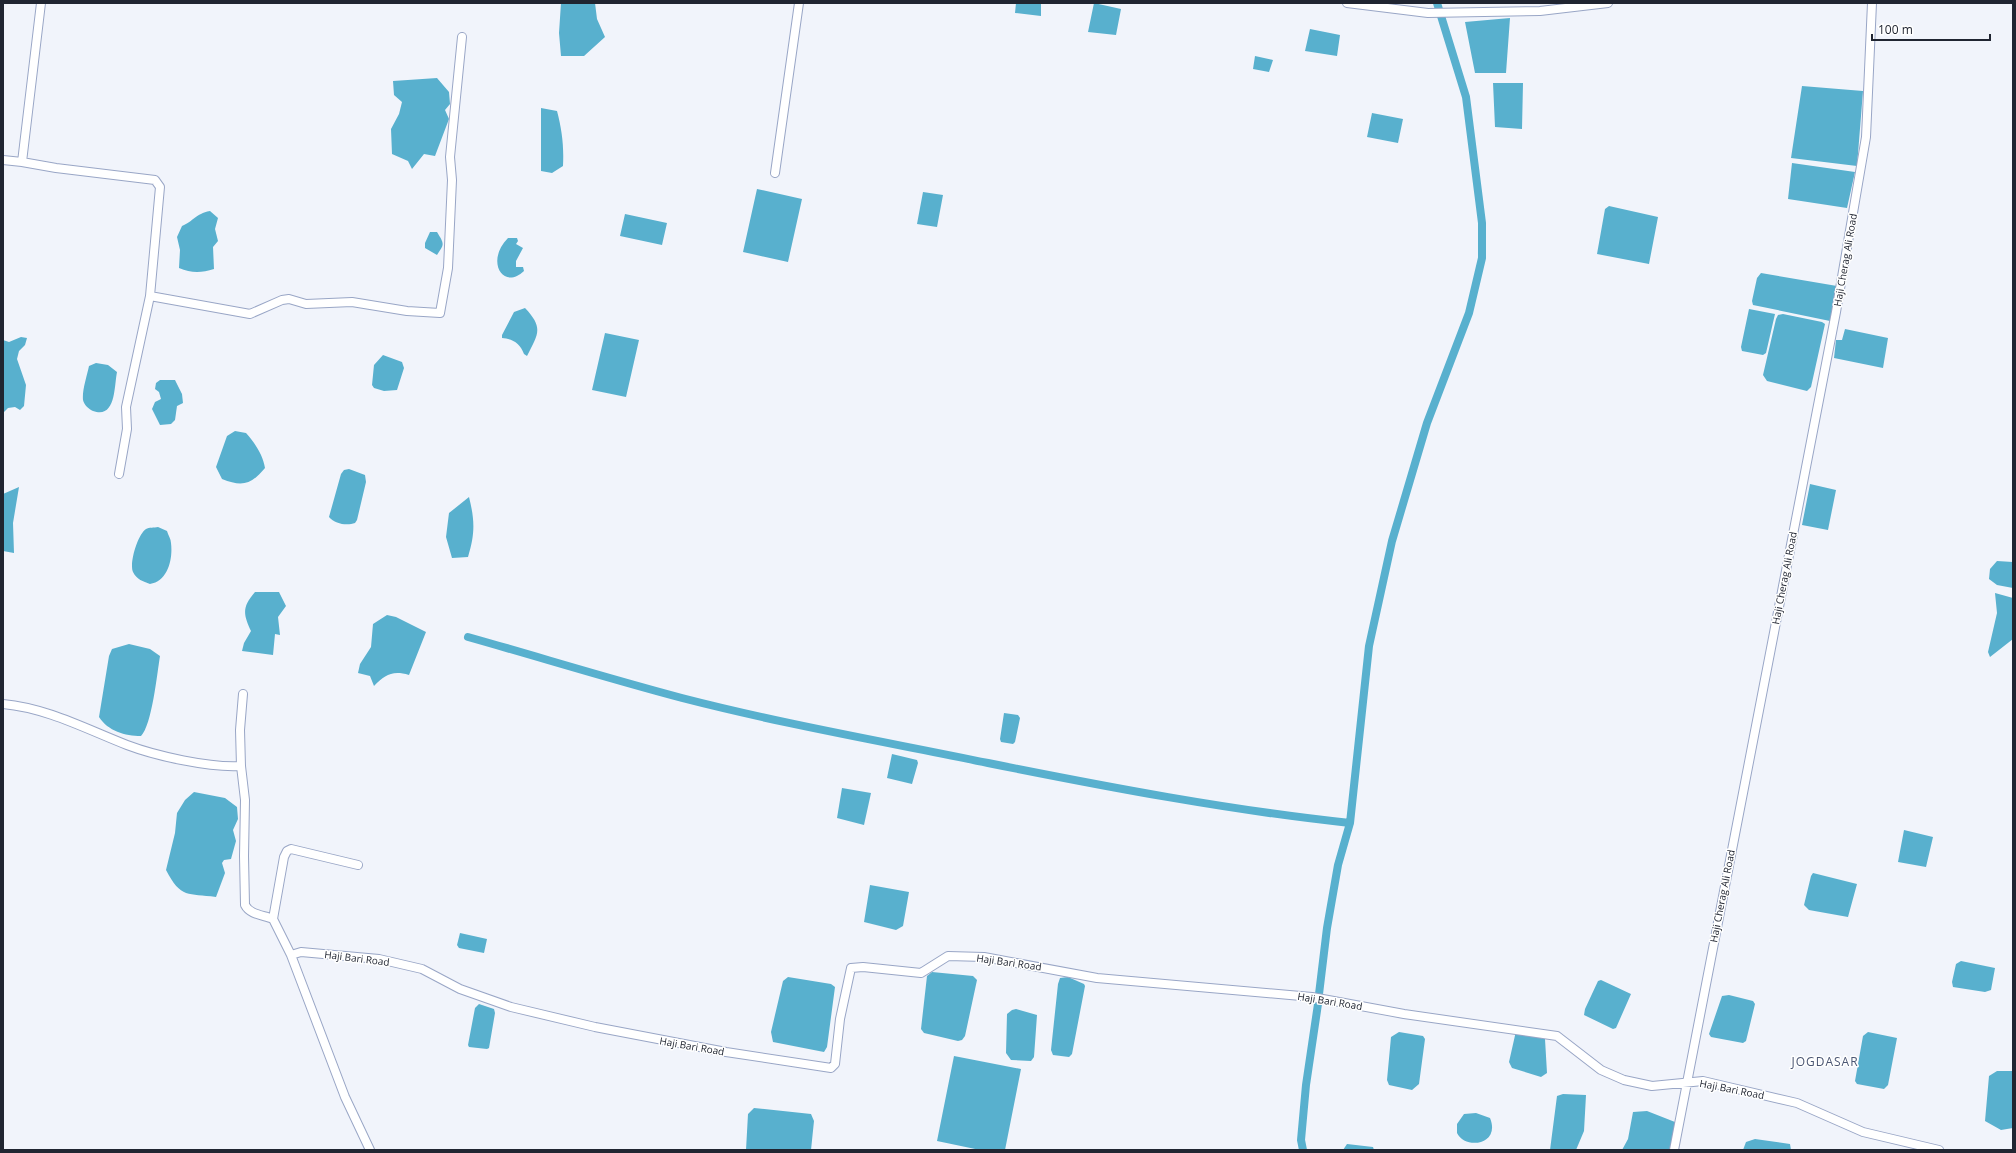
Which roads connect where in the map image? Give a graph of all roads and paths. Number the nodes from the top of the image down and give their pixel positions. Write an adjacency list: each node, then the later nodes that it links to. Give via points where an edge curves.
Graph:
1 (41, 3): 8 (street)
2 (798, 3): 9 (street)
3 (1347, 3): 4 (street, via 1428,13 1458,13 1540,11)
4 (1608, 3)
5 (1872, 3): 18 (street, Haji Cherag Ali Road, via 1866,137 1836,312)
6 (462, 37): 10 (street, via 450,157 452,180 448,268 440,313 406,311 352,302 306,304 289,299 250,314)
7 (3, 160): 8 (street)
8 (22, 162): 10 (street, via 158,182 160,206)
9 (775, 173)
10 (150, 296): 11 (street, via 126,407 126,435)
11 (119, 474)
12 (243, 694): 14 (street)
13 (3, 704): 14 (street, via 64,717 128,745 170,758)
14 (241, 766): 16 (street, via 245,800 245,906 247,910)
15 (358, 865): 16 (street, via 291,849 287,851)
16 (273, 919): 17 (street)
17 (291, 955): 18 (street, Haji Bari Road, via 301,952 379,959 422,969 460,989 511,1007 631,1034 831,1068 835,1064 840,1018 851,968 921,973 948,956 984,957 1097,978 1312,997 1404,1014 1557,1036 1601,1070 1624,1080 1652,1086); 19 (street, via 345,1097)
18 (1686, 1082): 20 (street, Haji Cherag Ali Road); 21 (street, Haji Bari Road, via 1703,1082 1797,1102 1863,1132)
19 (370, 1150)
20 (1674, 1150)
21 (1939, 1150)

